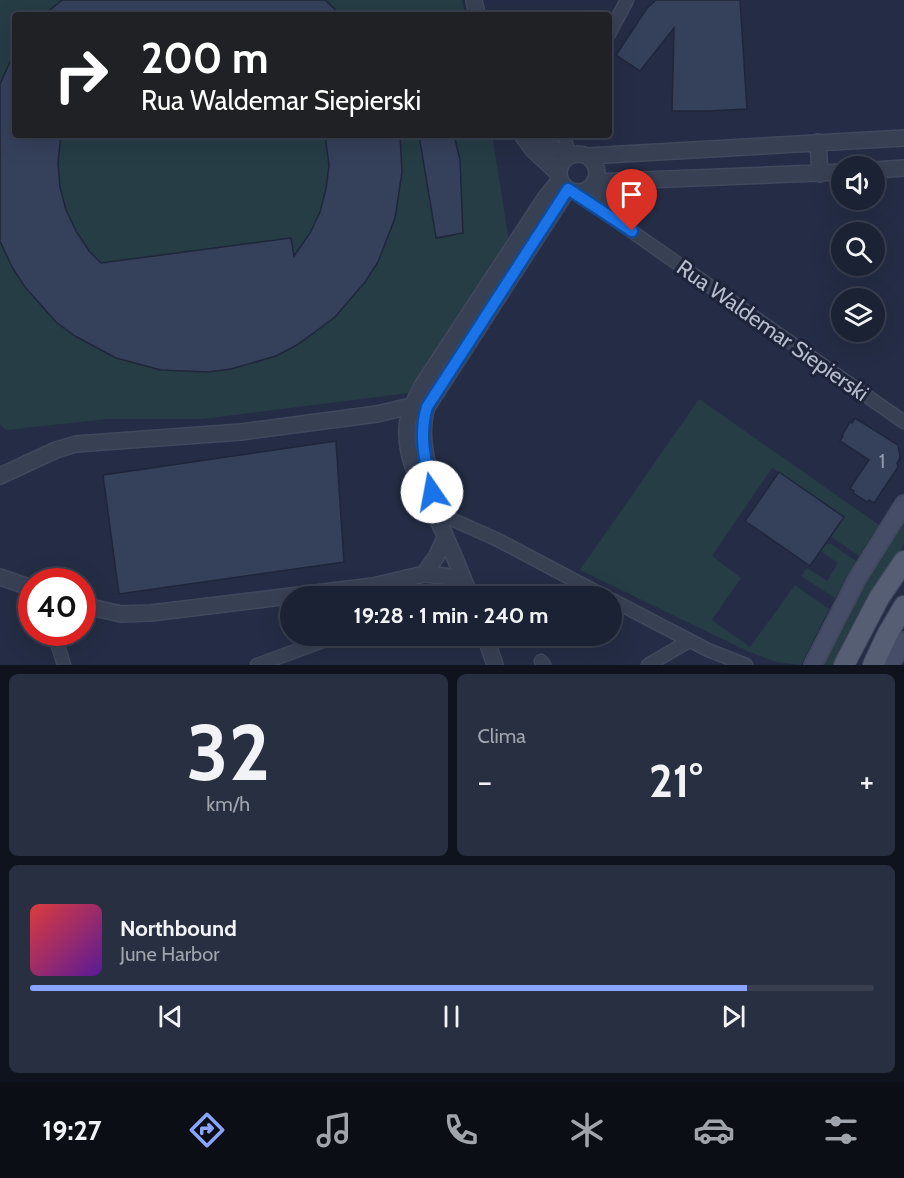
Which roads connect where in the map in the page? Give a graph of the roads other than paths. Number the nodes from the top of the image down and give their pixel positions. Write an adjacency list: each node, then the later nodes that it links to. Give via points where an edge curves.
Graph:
1 (627, 0): 2 (street)
2 (612, 28)
3 (524, 138): 15 (street)
4 (540, 138): 9 (street)
5 (565, 138): 9 (street)
6 (904, 138): 7 (street)
7 (818, 142): 8 (street); 13 (street)
8 (588, 156): 9 (street); 14 (street, via 595,165)
9 (568, 157): 15 (street, via 560,168)
10 (904, 168): 11 (street)
11 (885, 169)
12 (831, 173): 13 (street)
13 (820, 174): 14 (street)
14 (594, 183): 15 (street, via 585,190); 16 (street, Rua Waldemar Siepierski)
15 (565, 184): 16 (street, Rua Waldemar Siepierski); 17 (street, via 546,197); 21 (street, via 427,407 423,441)
16 (613, 217): 18 (street, Rua Waldemar Siepierski)
17 (411, 406): 19 (street, via 241,432 76,444); 21 (street, via 407,434 410,453 423,494)
18 (904, 422)
19 (0, 476)
20 (904, 504): 43 (main road, via 856,579)
21 (433, 511): 22 (street); 29 (street)
22 (445, 538): 24 (street); 28 (street)
23 (904, 561): 44 (main road, via 879,598)
24 (424, 574): 27 (street, via 445,576); 32 (street, via 373,586 151,614)
25 (0, 577): 26 (street)
26 (18, 583)
27 (461, 586)
28 (466, 586)
29 (585, 586)
30 (622, 605): 33 (street)
31 (904, 606): 45 (main road)
32 (96, 609)
33 (689, 640): 38 (street); 42 (street)
34 (904, 641): 46 (main road)
35 (58, 646): 39 (street)
36 (310, 646): 40 (street)
37 (488, 646): 41 (street)
38 (740, 664)
39 (64, 665)
40 (257, 665)
41 (495, 665)
42 (648, 665)
43 (813, 665)
44 (844, 665)
45 (873, 665)
46 (890, 665)

